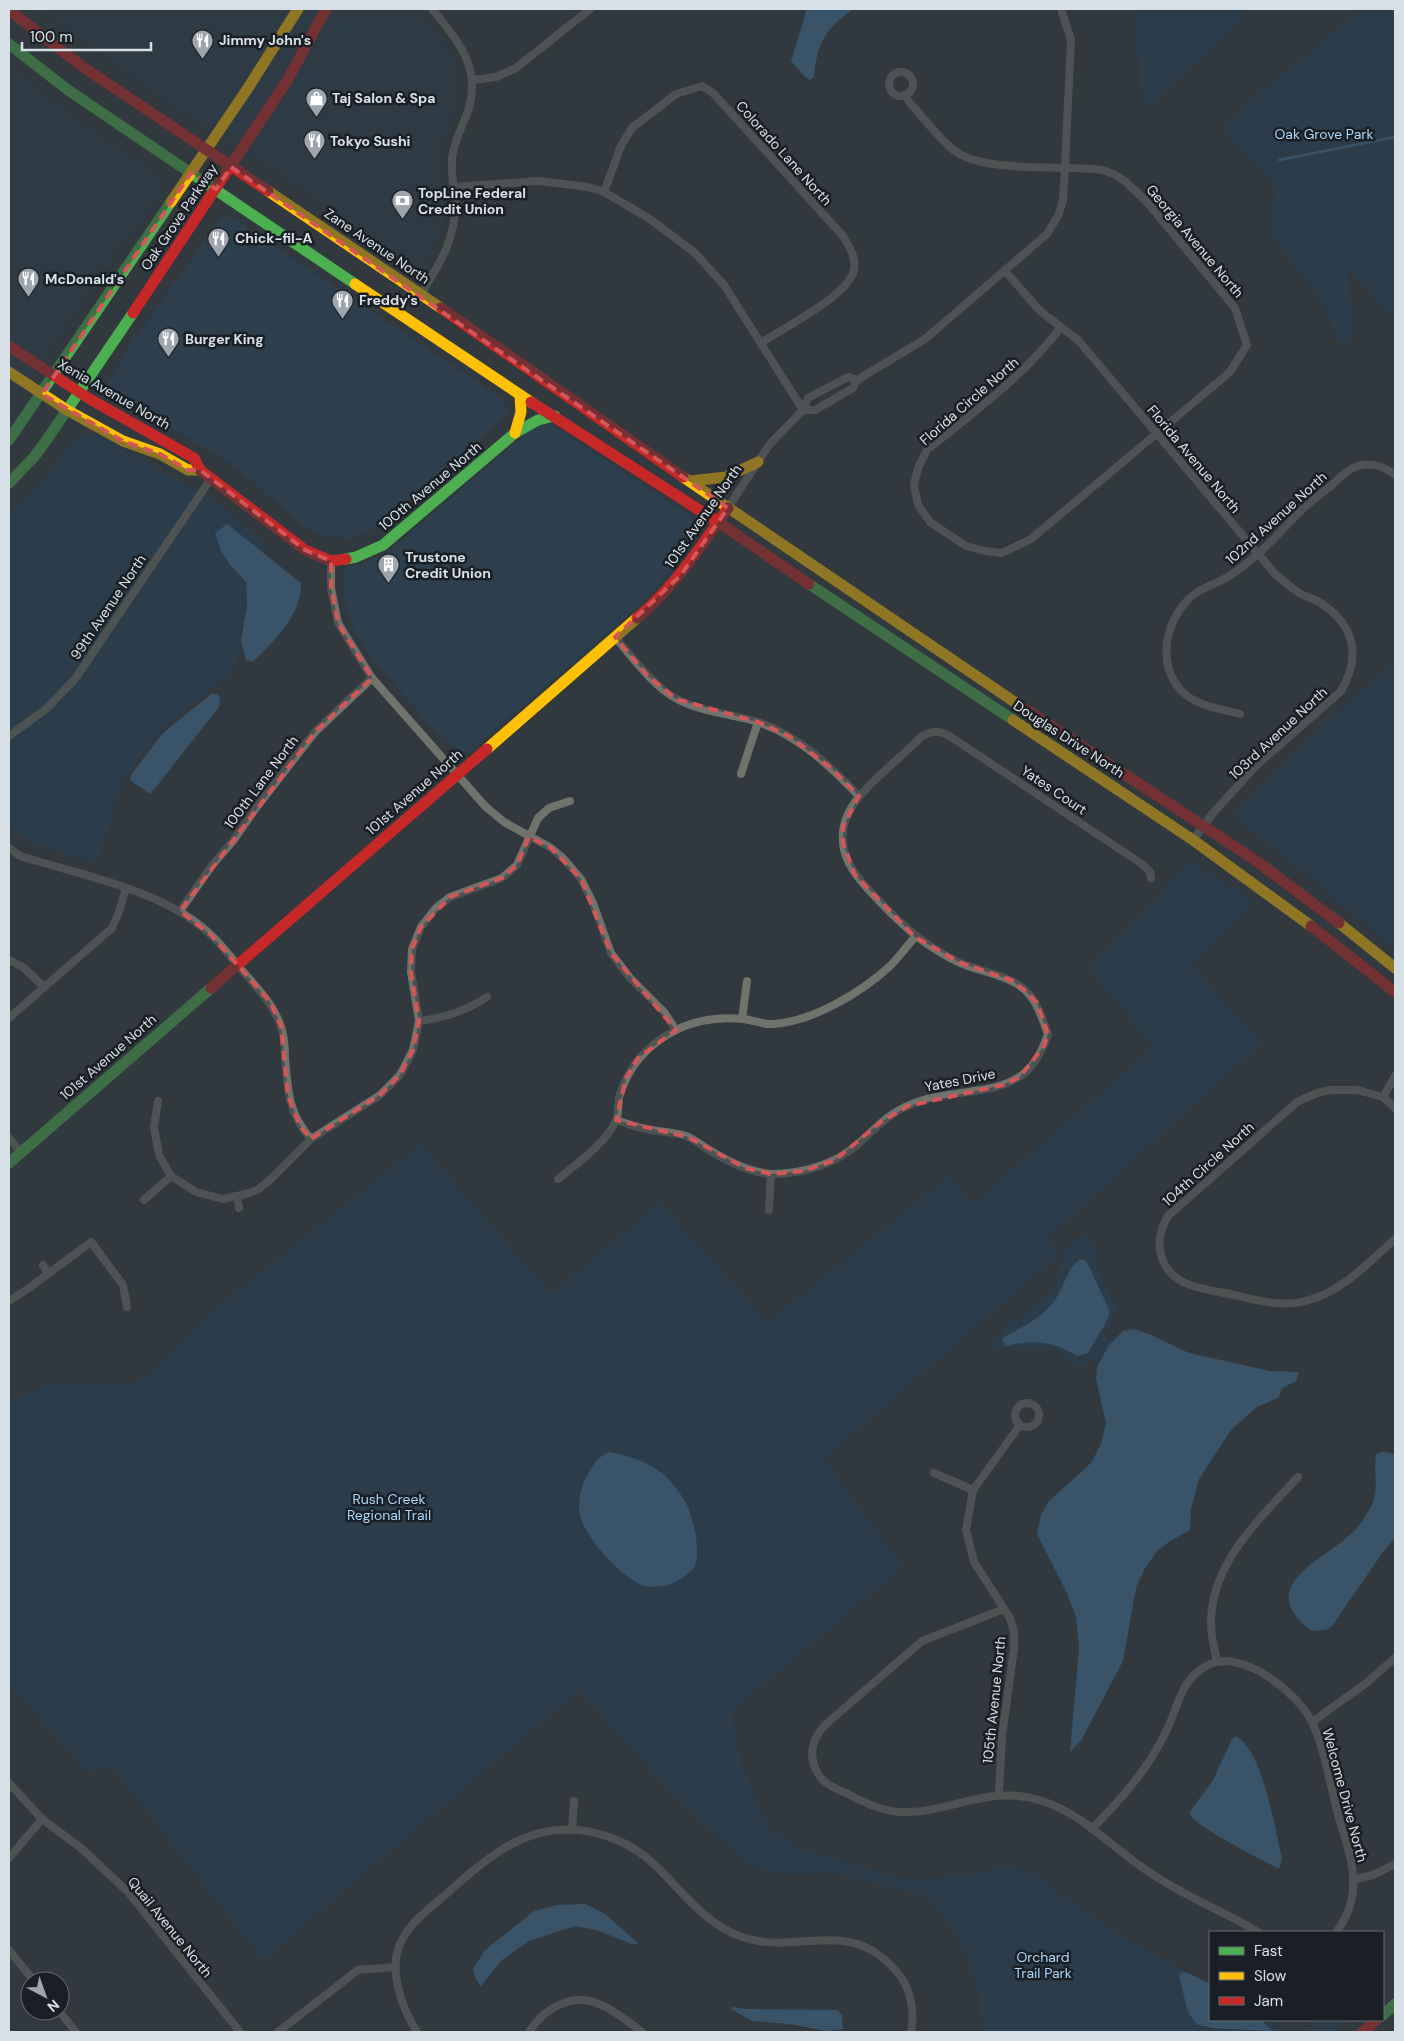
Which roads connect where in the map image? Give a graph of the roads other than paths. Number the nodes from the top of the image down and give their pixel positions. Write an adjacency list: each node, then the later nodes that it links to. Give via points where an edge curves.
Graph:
1 (298, 9): 10 (main road, Oak Grove Parkway)
2 (326, 9): 11 (main road, Oak Grove Parkway, via 288,79)
3 (432, 9): 8 (street, via 464,52)
4 (590, 9): 8 (street, via 516,68 496,77)
5 (1061, 9): 12 (street, 101st Avenue North, via 1071,40)
6 (9, 10): 10 (main road, Zane Avenue North, via 83,67)
7 (9, 44): 13 (main road, via 68,90)
8 (472, 80): 14 (street, via 467,114 454,146)
9 (906, 95): 12 (street, Georgia Avenue North, via 910,104 955,151 973,161)
10 (206, 149): 11 (main road, Zane Avenue North); 13 (main road, Oak Grove Parkway)
11 (231, 167): 15 (main road, Oak Grove Parkway); 18 (main road, Zane Avenue North)
12 (1065, 167): 17 (street, 101st Avenue North, via 1059,214 1047,234); 32 (street, Georgia Avenue North, via 1102,170 1137,190 1235,308 1244,331 1247,345 1230,372)
13 (191, 173): 15 (main road); 23 (main road, Oak Grove Parkway)
14 (453, 187): 16 (street, via 539,181); 18 (street, via 451,239)
15 (216, 189): 25 (main road, Oak Grove Parkway); 27 (main road)
16 (604, 192): 20 (street, via 650,219 695,253 724,285); 20 (street, Colorado Lane North, via 621,146 632,128 676,94 702,86 712,93 843,236 854,258 853,272 839,293)
17 (1004, 271): 19 (street, Florida Avenue North); 24 (street, 101st Avenue North, via 925,339)
18 (421, 294): 38 (main road, Zane Avenue North)
19 (1060, 328): 32 (street, Florida Avenue North, via 1078,340); 32 (street, Florida Circle North, via 1027,368 927,450 914,485 918,505 930,522 966,546 1002,553 1031,538)
20 (760, 343): 29 (street)
21 (9, 346): 23 (main road, Xenia Avenue North)
22 (9, 372): 26 (main road, Xenia Avenue North)
23 (54, 377): 25 (main road, Xenia Avenue North); 26 (main road, Oak Grove Parkway)
24 (857, 380): 29 (street, 101st Avenue North, via 853,388 816,410); 29 (street, 101st Avenue North, via 848,377 808,398)
25 (78, 392): 28 (main road, Oak Grove Parkway); 35 (main road, Xenia Avenue North, via 194,458)
26 (42, 394): 28 (main road, Xenia Avenue North); 33 (main road, Oak Grove Parkway)
27 (520, 395): 30 (main road); 31 (main road, via 521,412)
28 (67, 410): 35 (main road, Xenia Avenue North, via 123,441 160,454 188,470); 39 (main road, Oak Grove Parkway, via 34,457)
29 (803, 410): 34 (street, 101st Avenue North, via 769,445)
30 (555, 416): 31 (main road, 100th Avenue North, via 538,420); 41 (main road)
31 (515, 433): 43 (main road, 100th Avenue North, via 383,545 356,557)
32 (1157, 434): 42 (street, Florida Avenue North)
33 (9, 440)
34 (758, 462): 38 (main road, via 722,480); 40 (street, 101st Avenue North)
35 (200, 470): 37 (main road, Xenia Avenue North)
36 (1395, 475): 42 (street, 102nd Avenue North, via 1377,465 1353,468 1304,508)
37 (212, 477): 43 (main road, Xenia Avenue North, via 305,550); 50 (street, 99th Avenue North, via 75,679 46,710)
38 (690, 481): 40 (main road, Zane Avenue North)
39 (9, 482)
40 (728, 508): 41 (main road, 101st Avenue North); 55 (main road, Douglas Drive North)
41 (718, 522): 44 (main road, 101st Avenue North, via 681,575 655,604); 57 (main road, Douglas Drive North)
42 (1259, 554): 45 (street, Florida Avenue North, via 1290,586 1338,616 1350,638); 47 (street, 102nd Avenue North, via 1228,577 1196,593 1182,606 1167,638 1169,672 1176,684 1202,704)
43 (331, 560): 46 (street, via 331,588 338,623)
44 (615, 637): 48 (street, via 647,674 676,699); 52 (main road, 101st Avenue North)
45 (1352, 663): 55 (street, 103rd Avenue North, via 1349,678 1341,691 1258,764)
46 (372, 678): 52 (street); 61 (street, 100th Lane North, via 322,723)
47 (1240, 714)
48 (758, 722): 51 (street); 53 (street, via 789,736 831,768)
49 (937, 731): 53 (street, Yates Drive, via 921,737); 59 (street, Yates Court, via 951,737 1142,864)
50 (9, 736)
51 (741, 774)
52 (456, 775): 56 (street, via 485,806); 64 (main road, 101st Avenue North)
53 (858, 796): 62 (street, Yates Drive, via 843,827 848,861 855,875)
54 (570, 800): 56 (street, via 549,808 538,818)
55 (1203, 826): 57 (street, 103rd Avenue North); 65 (main road, Douglas Drive North, via 1315,904)
56 (529, 838): 72 (street, via 516,864 502,878 450,897 421,927 412,949 411,964); 73 (street, via 563,858 581,880 611,953)
57 (1193, 840): 68 (main road, Douglas Drive North, via 1289,909)
58 (9, 848): 60 (street, via 20,856)
59 (1151, 878)
60 (126, 888): 61 (street); 67 (street, via 112,928)
61 (180, 912): 64 (street, via 211,935)
62 (915, 937): 71 (street, via 890,966 831,1006 800,1019 772,1024); 83 (street, Yates Drive, via 962,964 1010,980 1028,993 1037,1004 1048,1034 1044,1046 1020,1077 1003,1085 920,1101 898,1110 835,1160 804,1171)
63 (9, 960): 67 (street, via 23,967)
64 (237, 964): 80 (street, via 270,1002 281,1026 288,1096 300,1126); 81 (main road, 101st Avenue North)
65 (1395, 968)
66 (747, 982): 71 (street)
67 (44, 987): 70 (street)
68 (1395, 992)
69 (487, 997): 72 (street, via 474,1006 441,1019)
70 (9, 1018)
71 (742, 1019): 73 (street, via 698,1022)
72 (418, 1022): 80 (street, via 413,1050 400,1075 380,1095)
73 (676, 1030): 78 (street, via 638,1058 626,1078)
74 (1395, 1076): 75 (street)
75 (1383, 1097): 77 (street, 104th Circle North); 90 (street, 104th Circle North, via 1345,1090 1317,1093 1297,1102 1168,1216 1161,1229 1159,1247 1165,1264 1182,1281 1274,1304 1293,1304 1337,1289)
76 (158, 1102): 84 (street, via 154,1127 159,1155)
77 (1395, 1108)
78 (616, 1120): 83 (street, Yates Drive, via 639,1128 688,1137 745,1168); 85 (street, via 600,1142)
79 (9, 1138): 81 (street)
80 (311, 1139): 86 (street, via 268,1182 257,1190)
81 (22, 1152): 82 (main road, 101st Avenue North)
82 (9, 1163)
83 (770, 1174): 89 (street)
84 (171, 1176): 86 (street, via 196,1192 223,1199); 87 (street)
85 (558, 1179)
86 (237, 1196): 88 (street)
87 (144, 1200)
88 (238, 1208)
89 (769, 1210)
90 (1395, 1238)
91 (43, 1265): 92 (street)
92 (48, 1273): 93 (street); 94 (street, via 91,1242 123,1285)
93 (9, 1301)
94 (127, 1307)
95 (1020, 1424): 98 (street, 105th Avenue North)
96 (934, 1473): 98 (street)
97 (1298, 1478): 101 (street, via 1242,1541 1220,1580 1210,1621)
98 (973, 1490): 99 (street, 105th Avenue North, via 967,1525 970,1552)
99 (1004, 1609): 104 (street, 105th Avenue North, via 1013,1625 1014,1641 1002,1736); 104 (street, via 929,1637 913,1647 825,1725 815,1739 812,1754 816,1770 824,1782 881,1809 918,1811)
100 (1395, 1658): 102 (street)
101 (1217, 1661): 102 (street, Welcome Drive North, via 1233,1661 1256,1668 1292,1698); 108 (street, via 1202,1669 1183,1688 1169,1724 1149,1761)
102 (1312, 1722): 111 (street, Welcome Drive North)
103 (9, 1783): 106 (street, Quail Avenue North)
104 (999, 1795): 108 (street, via 1042,1801 1068,1812)
105 (574, 1801): 107 (street)
106 (42, 1819): 109 (street); 121 (street, Quail Avenue North, via 87,1853 129,1893)
107 (572, 1830): 115 (street, via 530,1836 487,1858 408,1929 397,1953); 126 (street, via 609,1837 636,1851 703,1914 733,1933 774,1943 844,1940 862,1944 878,1953 905,1984 913,2017)
108 (1092, 1830): 112 (street, via 1164,1883)
109 (9, 1858)
110 (1395, 1864): 111 (street)
111 (1354, 1880): 113 (street, Welcome Drive North, via 1349,1910)
112 (1256, 1931)
113 (1337, 1931)
114 (9, 1950): 116 (street)
115 (396, 1967): 122 (street, via 358,1970); 123 (street, via 398,1986)
116 (26, 1971)
117 (1395, 2004): 118 (main road)
118 (1384, 2013)
119 (67, 2021): 120 (street)
120 (76, 2032)
121 (240, 2032)
122 (278, 2032)
123 (417, 2032)
124 (529, 2032): 125 (street, via 552,2008 580,2000 602,2005)
125 (642, 2032)
126 (911, 2032)

